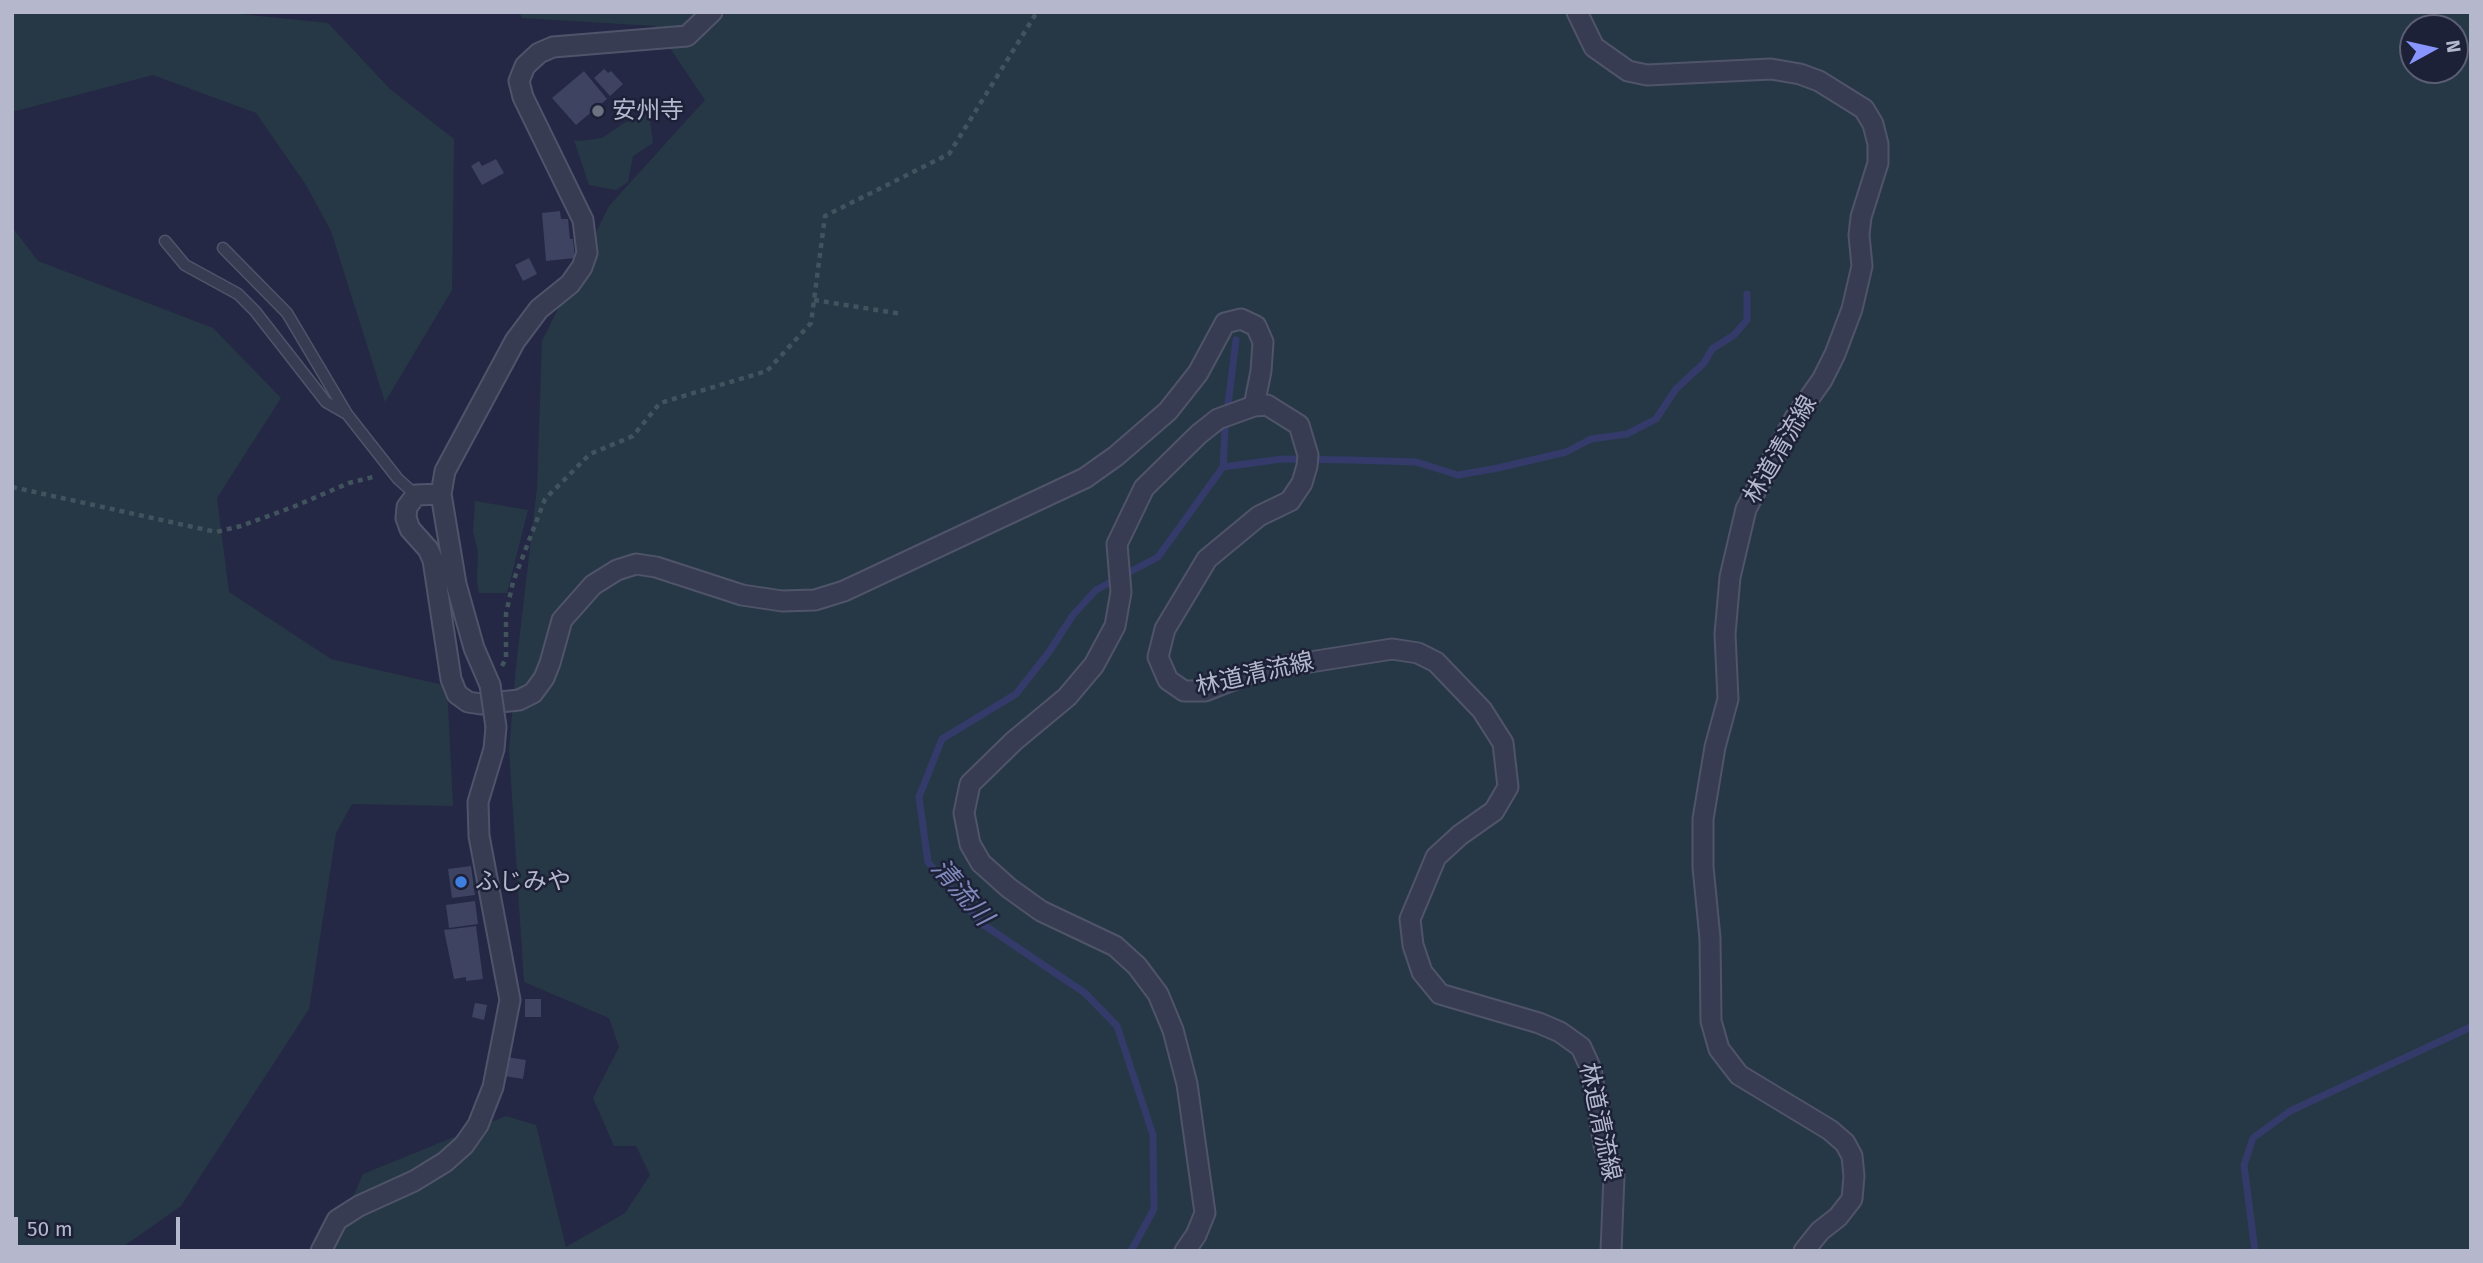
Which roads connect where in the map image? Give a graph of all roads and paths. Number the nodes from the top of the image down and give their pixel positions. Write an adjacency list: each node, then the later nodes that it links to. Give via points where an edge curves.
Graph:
1 (712, 12): 12 (street, via 687,36 553,47 525,66 519,81 523,97 583,220 587,253 570,284 539,309 514,341 452,456)
2 (1037, 12): 6 (path, via 949,154 825,216)
3 (1577, 12): 18 (street, 林道清流線, via 1594,47 1628,71 1647,75 1771,69 1819,81 1864,109 1878,144 1878,163 1861,217 1862,266 1852,309 1822,380 1795,418 1746,509 1730,577 1725,634 1728,699 1703,819 1711,1021 1719,1049 1739,1075 1830,1130 1852,1156 1852,1199)
4 (165, 240): 9 (lane, via 186,265 238,294 326,402)
5 (223, 248): 9 (lane, via 287,313)
6 (814, 300): 7 (path); 14 (path, via 811,323 767,371 660,403 633,436 590,454 545,499 513,582 506,614 506,658)
7 (902, 314)
8 (1254, 406): 13 (street, via 1263,342 1255,326 1241,319 1225,323 1198,373 1168,411 1085,478 855,586 815,600 782,601 742,596 636,564 617,570 593,585 562,620 544,678 533,693 519,700 481,704 457,694 433,561 406,518); 16 (street, via 1218,419 1144,488 1117,544 1121,592 1115,626 1094,665 1067,697 970,784 964,813 970,844 981,863 1041,911 1115,946 1158,994 1187,1084 1205,1213); 17 (street, 林道清流線, via 1267,405 1299,425 1308,460 1302,483 1290,501 1259,516 1207,559 1164,629 1158,657 1168,680 1184,691 1205,691 1251,673 1333,657 1392,649 1418,653 1436,663 1482,709 1503,743 1508,787 1494,811 1436,857 1410,919 1413,945 1422,972 1440,994 1539,1023 1581,1047 1591,1069 1614,1176)
9 (347, 414): 10 (lane)
10 (398, 479): 11 (path, via 379,476 349,483 216,532); 13 (lane)
11 (12, 487)
12 (441, 494): 13 (street); 14 (street, via 456,584)
13 (416, 495)
14 (488, 680): 15 (street, bridge, via 496,727 478,802 481,848 510,1000 493,1087 478,1125 464,1145 414,1181 337,1220)
15 (321, 1251)
16 (1185, 1251)
17 (1611, 1251)
18 (1804, 1251)

